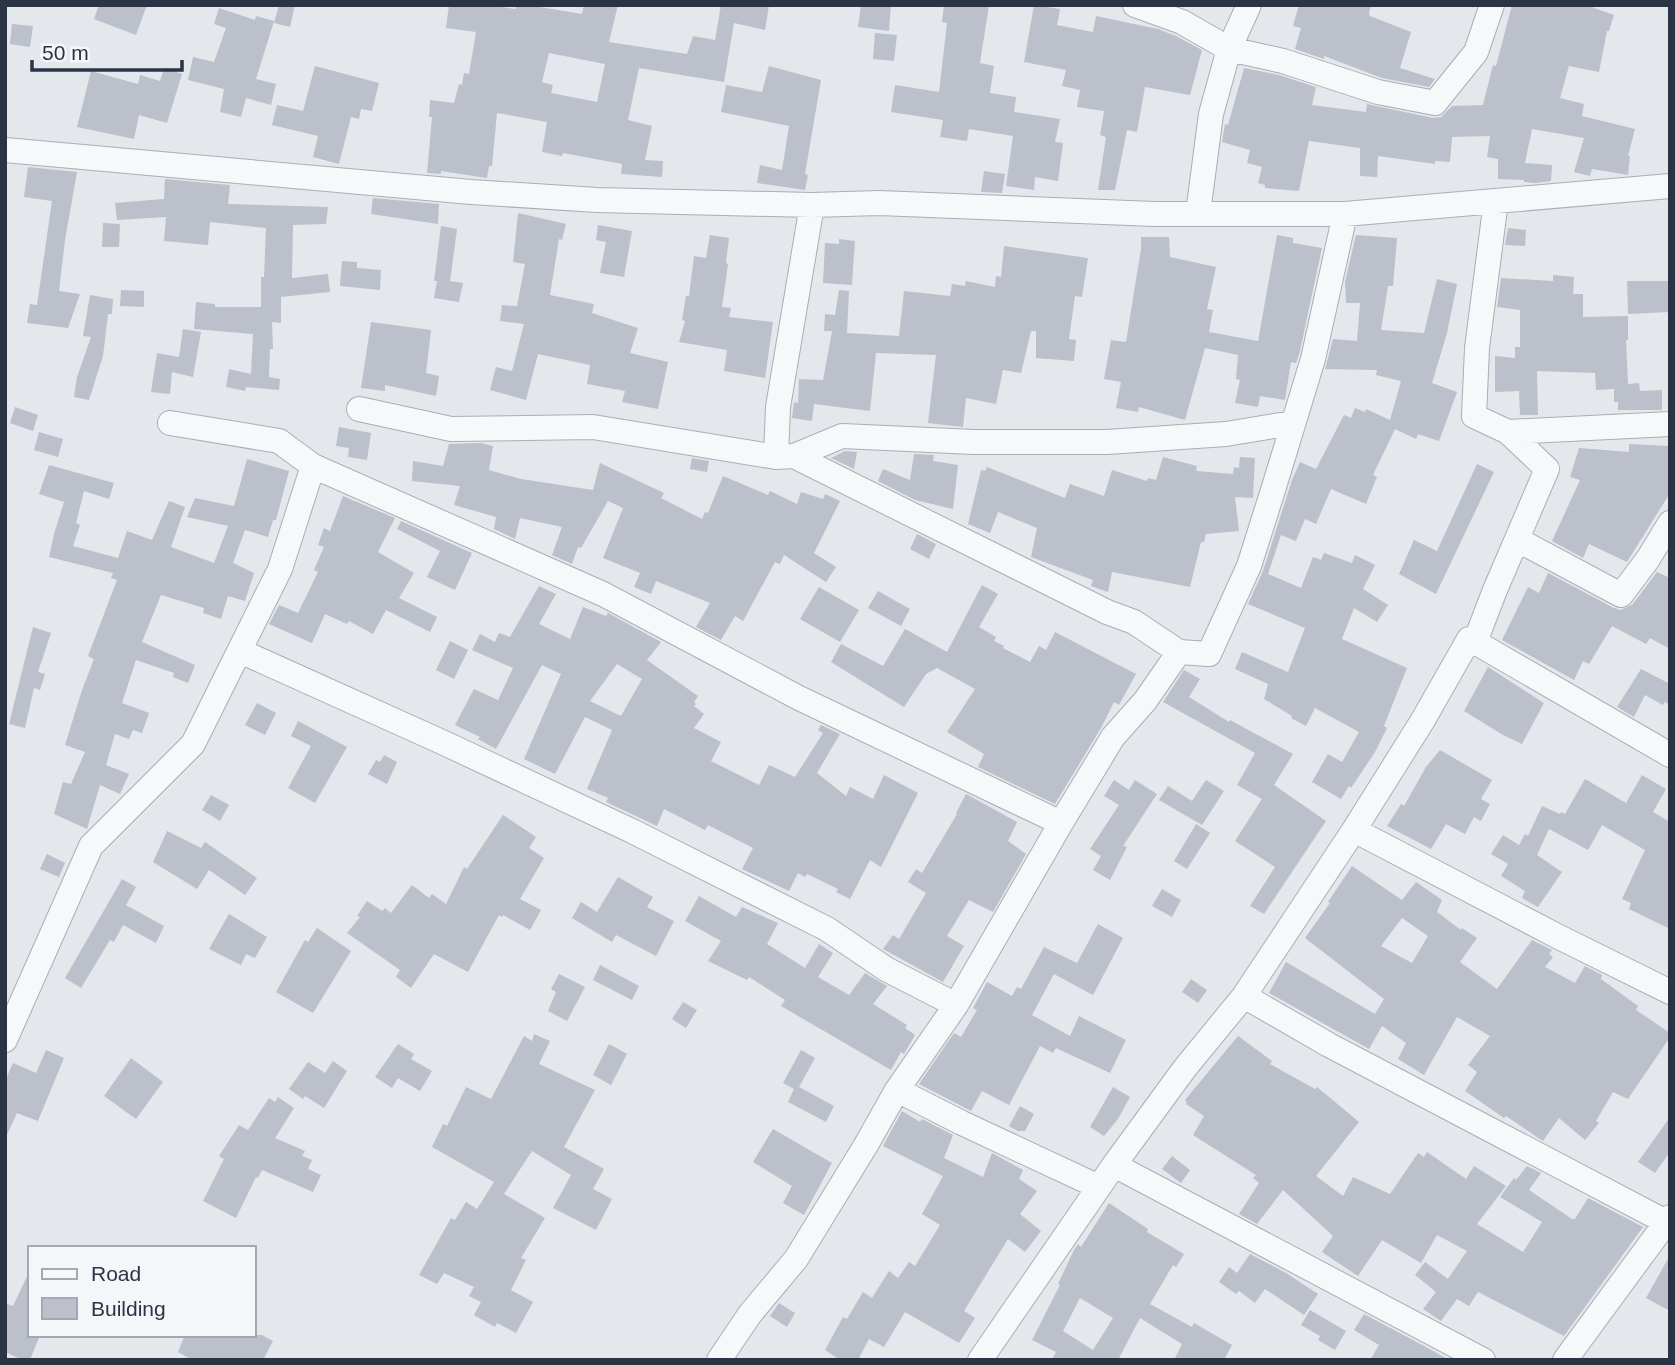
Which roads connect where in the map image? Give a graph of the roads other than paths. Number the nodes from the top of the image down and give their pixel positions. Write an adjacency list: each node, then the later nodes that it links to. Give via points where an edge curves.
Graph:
1 (1135, 5): 4 (street, via 1182,22)
2 (1250, 5): 4 (street)
3 (1492, 5): 4 (street, via 1476,52 1436,103 1378,92 1283,61)
4 (1229, 50): 9 (street, via 1211,114)
5 (5, 150): 8 (street, via 484,193)
6 (1670, 186): 7 (street)
7 (1496, 201): 10 (street); 15 (street, via 1477,348 1474,415)
8 (812, 205): 9 (street); 16 (street, via 778,407)
9 (1198, 213): 10 (street)
10 (1345, 214): 13 (street, via 1313,359)
11 (359, 409): 16 (street, via 451,429 593,427)
12 (170, 423): 17 (street, via 279,441)
13 (1292, 423): 16 (street, via 1226,434 1107,442 842,436); 22 (street, via 1249,566 1209,654)
14 (1670, 424): 15 (street)
15 (1508, 432): 19 (street, via 1547,469)
16 (785, 456): 22 (street, via 1133,622)
17 (313, 466): 21 (street, via 280,569); 24 (street, via 603,593 799,698)
18 (1670, 523): 19 (street, via 1621,595)
19 (1518, 540): 20 (street)
20 (1475, 642): 23 (street); 25 (street, via 1469,639)
21 (240, 651): 28 (street, via 632,831 827,929 886,969); 29 (street, via 194,744 91,846)
22 (1179, 652): 24 (street, via 1113,737)
23 (1670, 755)
24 (1061, 823): 28 (street)
25 (1354, 830): 26 (street); 27 (street)
26 (1670, 992)
27 (1244, 996): 31 (street); 33 (street, via 1329,1045)
28 (956, 1005): 30 (street)
29 (5, 1040)
30 (897, 1090): 32 (street); 34 (street, via 796,1259)
31 (1114, 1165): 32 (street); 36 (street)
32 (1099, 1187): 35 (street)
33 (1668, 1220): 37 (street)
34 (719, 1360)
35 (980, 1360)
36 (1483, 1360)
37 (1565, 1360)

